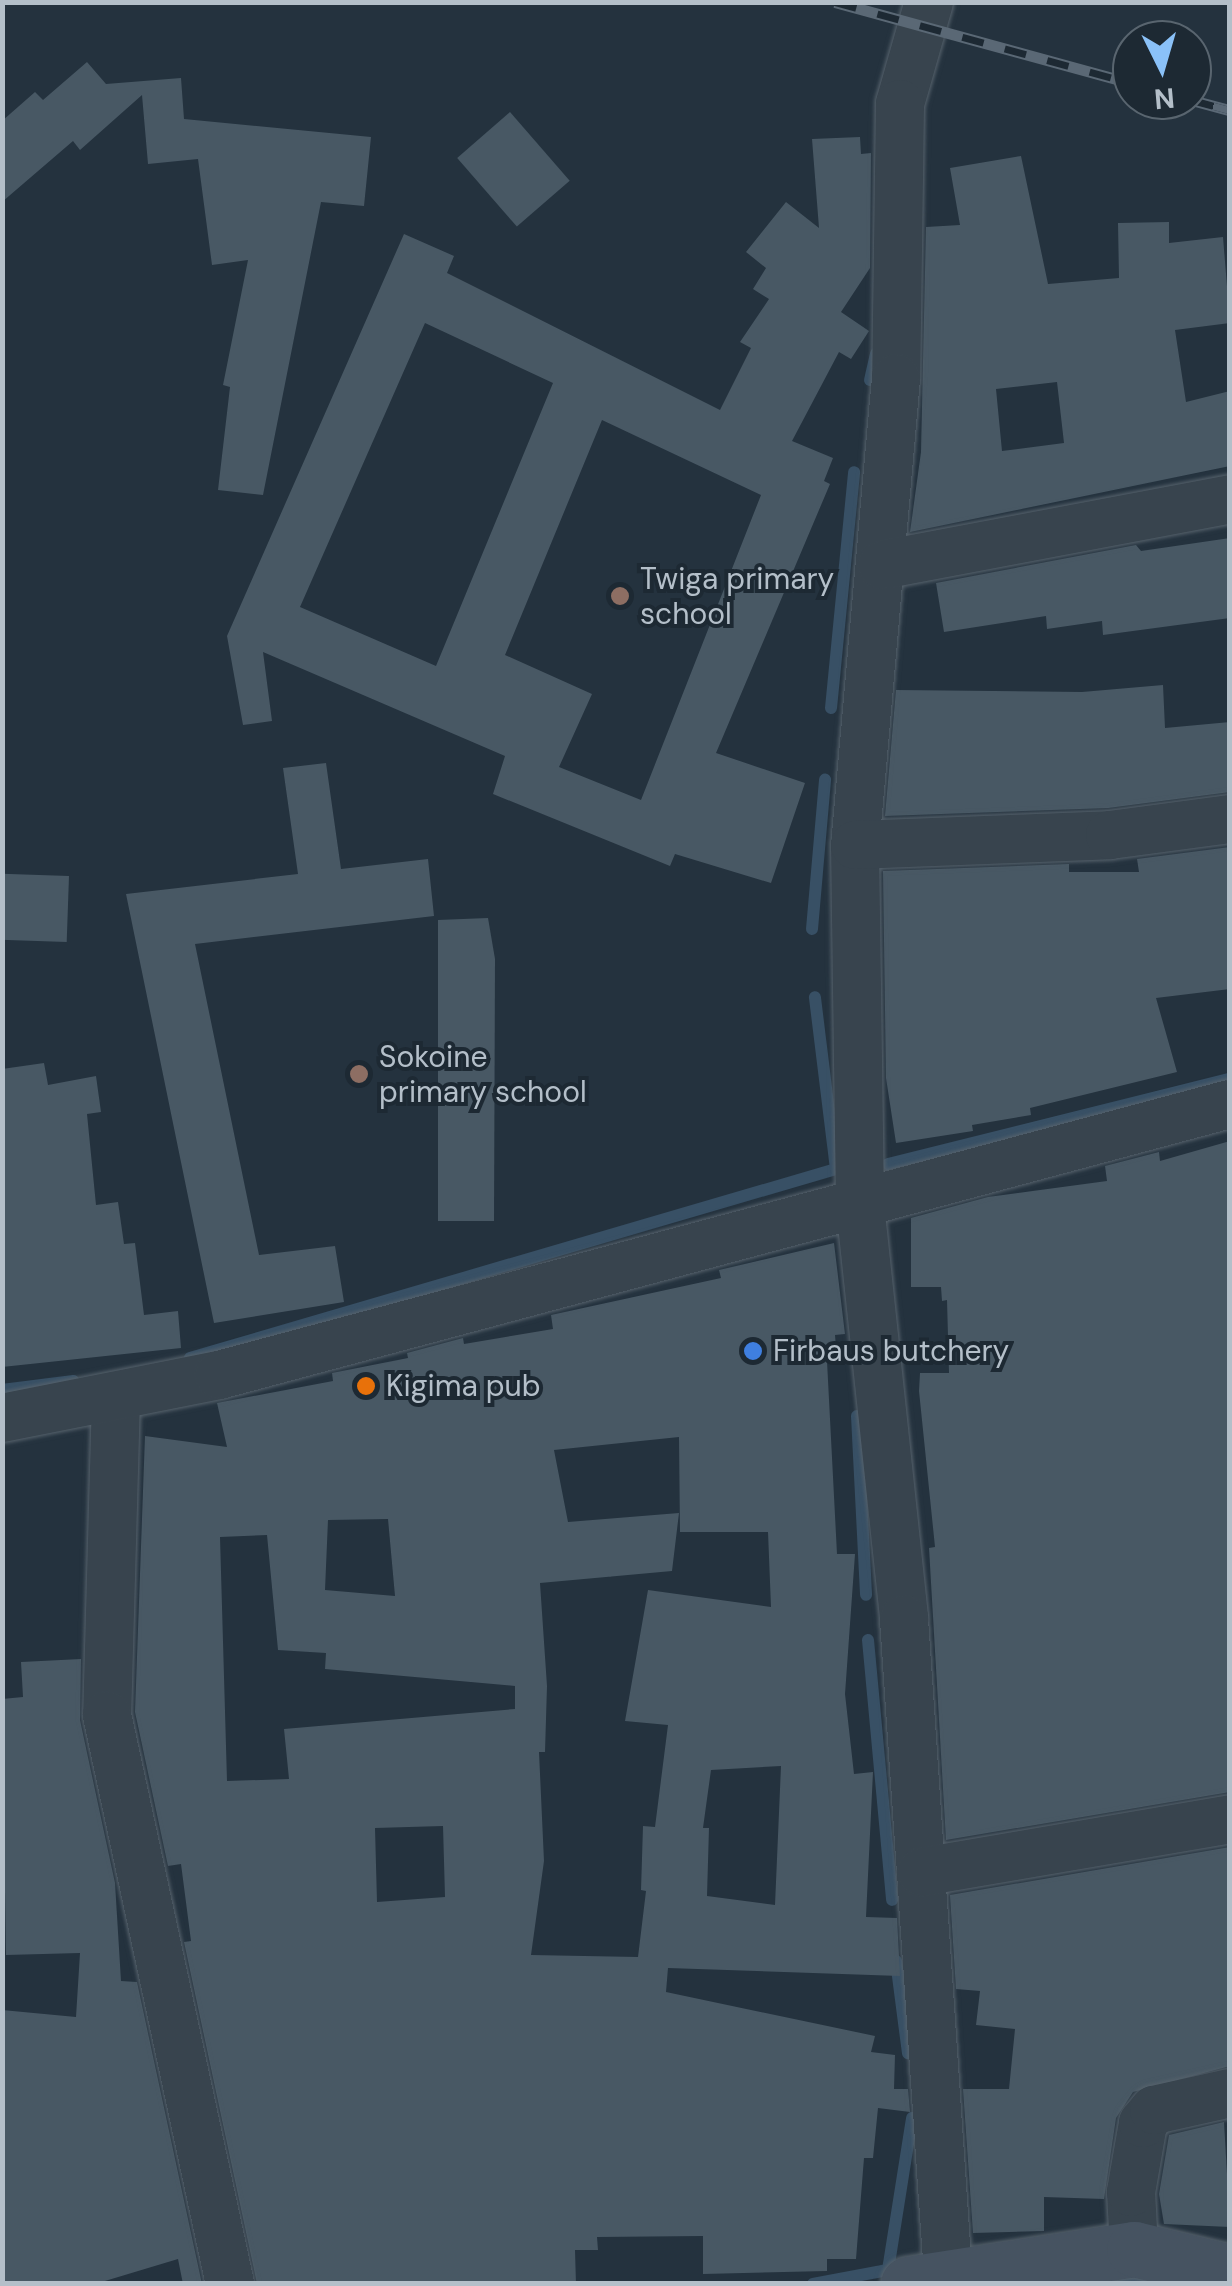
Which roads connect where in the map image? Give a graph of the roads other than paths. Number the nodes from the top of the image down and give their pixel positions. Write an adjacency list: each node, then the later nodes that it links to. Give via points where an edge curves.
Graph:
1 (929, 2): 3 (street, via 900,104 896,378)
2 (1230, 499): 3 (street)
3 (882, 565): 5 (street)
4 (1230, 819): 5 (street, via 1110,834)
5 (855, 845): 7 (street)
6 (1230, 1104): 7 (street)
7 (860, 1205): 8 (street); 11 (street, via 904,1619)
8 (116, 1398): 9 (street); 16 (street, via 107,1715)
9 (2, 1418)
10 (1230, 1820): 11 (street)
11 (920, 1872): 15 (street)
12 (1230, 2093): 13 (street, via 1154,2110 1143,2124 1131,2192)
13 (1134, 2249): 14 (street); 15 (street)
14 (1230, 2272)
15 (928, 2279)
16 (230, 2284)

